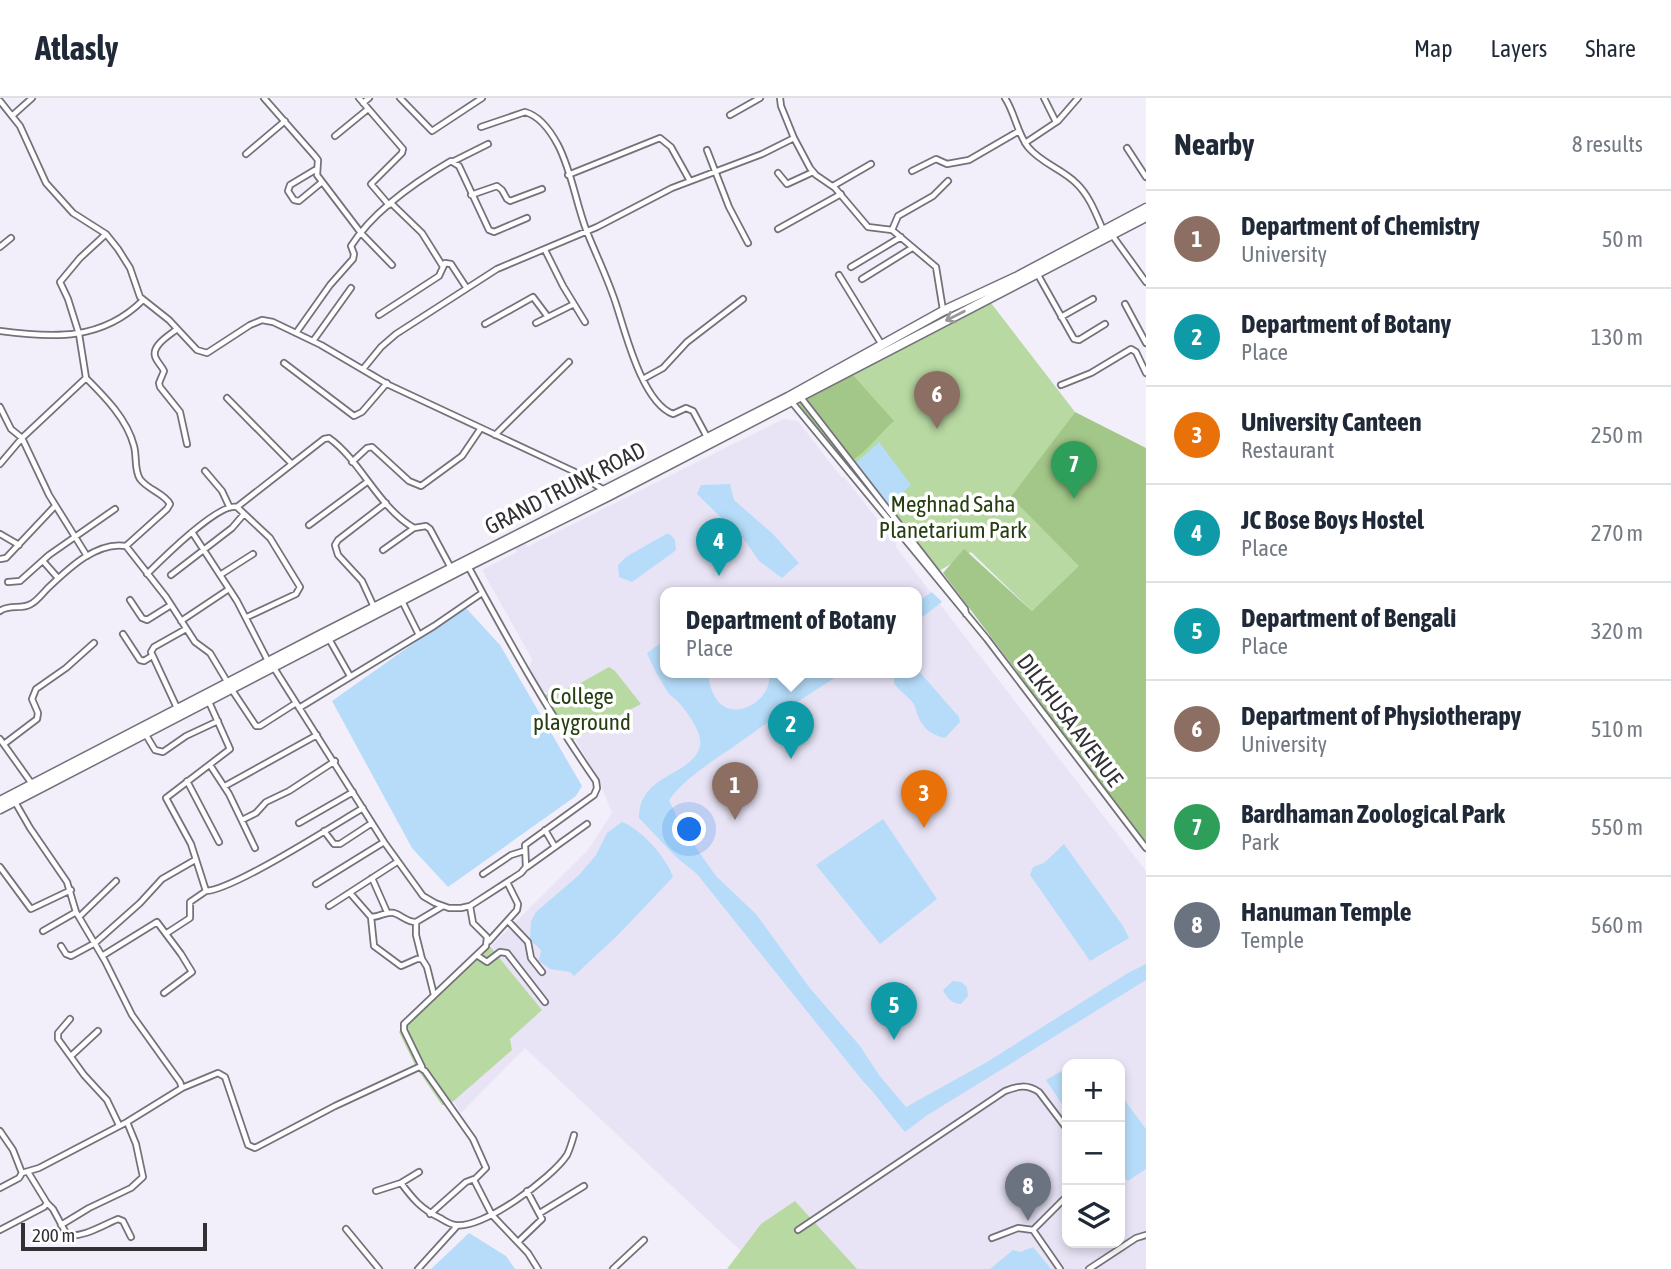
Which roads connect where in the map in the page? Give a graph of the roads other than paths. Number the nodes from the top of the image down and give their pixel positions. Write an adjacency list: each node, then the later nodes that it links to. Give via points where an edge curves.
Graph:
1 (32, 98): 16 (street)
2 (264, 98): 17 (street)
3 (359, 98): 13 (street)
4 (369, 98): 13 (street)
5 (482, 98): 11 (street, via 432,131)
6 (760, 98): 15 (street)
7 (780, 98): 22 (street)
8 (1005, 98): 20 (street)
9 (1044, 98): 18 (street)
10 (1078, 98): 18 (street)
11 (402, 99)
12 (0, 101): 16 (street)
13 (363, 103): 14 (street)
14 (368, 109): 21 (street); 44 (street, via 403,149 371,184)
15 (730, 115)
16 (13, 116): 53 (street, via 46,183 73,213)
17 (285, 121): 27 (street); 30 (street, via 318,160)
18 (1056, 122): 23 (street)
19 (481, 127): 35 (street, via 529,113 552,136)
20 (1019, 131): 23 (street); 32 (street, via 969,160 947,164 936,159)
21 (335, 136)
22 (794, 138): 31 (street); 33 (street)
23 (1025, 143): 50 (street, via 1038,158 1078,184)
24 (488, 144): 28 (street)
25 (1127, 148): 36 (street)
26 (707, 150): 31 (street)
27 (246, 154)
28 (454, 161): 43 (street); 44 (street)
29 (872, 164): 40 (street)
30 (316, 169): 39 (street); 39 (street, via 290,185 290,195 299,201)
31 (715, 171): 37 (street); 57 (street)
32 (912, 171)
33 (813, 172): 34 (street, via 787,184); 40 (street)
34 (778, 173)
35 (568, 175): 37 (street, via 660,138 671,147); 51 (street)
36 (1146, 177)
37 (690, 181): 51 (street)
38 (948, 181): 49 (street, via 933,196 898,216)
39 (322, 182): 52 (street)
40 (833, 186): 42 (street)
41 (542, 189): 43 (street, via 510,201 497,186)
42 (841, 194): 48 (street); 49 (street, via 869,227)
43 (471, 195): 47 (street, via 491,232)
44 (390, 204): 52 (street); 62 (street, via 422,233)
45 (1146, 208): 50 (main road, GRAND TRUNK ROAD)
46 (1146, 217): 54 (main road, GRAND TRUNK ROAD)
47 (527, 218)
48 (779, 229)
49 (892, 230): 55 (street)
50 (1103, 230): 75 (main road, GRAND TRUNK ROAD)
51 (587, 232): 60 (street); 95 (street)
52 (361, 233): 61 (street); 85 (street, via 351,246 353,259)
53 (106, 234): 72 (street, via 130,268); 86 (street, via 60,282)
54 (1112, 235): 64 (main road, GRAND TRUNK ROAD); 67 (street)
55 (901, 237): 59 (street); 63 (street)
56 (11, 238): 58 (street)
57 (748, 243)
58 (0, 247)
59 (912, 248): 66 (street); 75 (street, via 936,267)
60 (545, 250): 68 (street); 74 (street)
61 (392, 265)
62 (442, 265): 68 (street, via 451,264); 76 (street, via 439,276)
63 (851, 267)
64 (1037, 274): 78 (street); 98 (main road, GRAND TRUNK ROAD, one-way to 98)
65 (839, 275): 89 (street)
66 (862, 279)
67 (1146, 282)
68 (466, 287): 92 (street, via 396,334)
69 (351, 288): 87 (street)
70 (743, 299): 95 (street, via 687,342 663,368)
71 (1093, 299): 78 (street)
72 (143, 300): 83 (street); 86 (street, via 121,318)
73 (1125, 303): 88 (street)
74 (574, 304): 77 (street); 79 (street)
75 (943, 311): 89 (main road, GRAND TRUNK ROAD)
76 (379, 314)
77 (548, 317): 80 (street); 81 (street, via 533,297)
78 (1061, 317): 82 (street, via 1076,340)
79 (585, 322)
80 (536, 323)
81 (485, 324)
82 (1105, 324)
83 (177, 329): 85 (street, via 197,350 207,353 262,320); 106 (street, via 154,352 164,371 160,387 180,412)
84 (0, 331): 86 (street, via 47,337)
85 (296, 333): 87 (street)
86 (79, 334): 94 (street)
87 (313, 341): 92 (street)
88 (1146, 343)
89 (882, 345): 98 (main road, GRAND TRUNK ROAD)
90 (569, 362): 103 (street)
91 (284, 363): 96 (street, via 354,416)
92 (363, 369): 96 (street)
93 (1146, 372): 97 (street, via 1131,349)
94 (86, 378): 105 (street); 125 (street, via 128,430 140,479 170,504)
95 (643, 379): 104 (street, via 669,413 686,408 693,411)
96 (387, 383): 102 (street)
97 (1061, 385)
98 (799, 394): 100 (main road, GRAND TRUNK ROAD); 129 (street, DILKHUSA AVENUE)
99 (227, 398): 109 (street)
100 (790, 399): 104 (main road, GRAND TRUNK ROAD); 112 (main road, GRAND TRUNK ROAD); 129 (street, DILKHUSA AVENUE)
101 (0, 407): 105 (street, via 11,429)
102 (481, 428): 103 (street); 107 (street, via 462,456 421,486 409,481 372,447)
103 (495, 435): 112 (street, via 573,471)
104 (707, 437): 112 (main road, GRAND TRUNK ROAD)
105 (22, 438): 108 (street); 114 (street)
106 (187, 444)
107 (352, 462): 109 (street, via 329,438); 111 (street)
108 (0, 464)
109 (292, 464): 116 (street)
110 (205, 471): 115 (street)
111 (367, 482): 113 (street); 119 (street)
112 (606, 493): 133 (main road, GRAND TRUNK ROAD); 134 (main road, GRAND TRUNK ROAD)
113 (386, 503): 120 (street); 145 (street, via 335,545 338,555 362,581)
114 (55, 506): 123 (street); 124 (street)
115 (229, 506): 116 (street); 121 (street)
116 (237, 507): 118 (street)
117 (115, 509): 123 (street)
118 (244, 514): 127 (street); 147 (street, via 270,538 300,587 296,594)
119 (309, 526)
120 (414, 528): 126 (street); 134 (street, via 430,529)
121 (192, 532): 127 (street); 135 (street)
122 (0, 534): 124 (street)
123 (76, 536): 130 (street); 132 (street)
124 (19, 545): 131 (street)
125 (126, 546): 130 (street); 135 (street)
126 (383, 550)
127 (204, 551): 136 (street); 137 (street)
128 (253, 554): 137 (street)
129 (918, 554): 185 (street, DILKHUSA AVENUE, via 965,609)
130 (87, 556): 138 (street)
131 (0, 559)
132 (43, 561): 138 (street); 139 (street, via 20,582)
133 (468, 565): 141 (street); 143 (main road, GRAND TRUNK ROAD)
134 (451, 568): 145 (main road, GRAND TRUNK ROAD)
135 (147, 574): 144 (street)
136 (171, 575)
137 (220, 575): 140 (street)
138 (58, 578): 146 (street, via 31,604)
139 (8, 582)
140 (229, 589): 147 (street); 148 (street)
141 (483, 593): 151 (street); 179 (street, via 517,657 596,781 594,795)
142 (130, 600): 144 (street, via 147,620)
143 (402, 600): 151 (street); 152 (main road, GRAND TRUNK ROAD)
144 (171, 605): 148 (street)
145 (374, 607): 155 (main road, GRAND TRUNK ROAD)
146 (0, 611)
147 (247, 618): 155 (street)
148 (181, 621): 149 (street)
149 (186, 629): 154 (street, via 154,647); 157 (street, via 210,653)
150 (123, 635): 154 (street, via 140,660)
151 (419, 635): 156 (street)
152 (329, 639): 155 (main road, GRAND TRUNK ROAD); 156 (street)
153 (94, 643): 164 (street, via 36,689 32,699 38,713 36,722)
154 (152, 656): 160 (street)
155 (272, 665): 157 (main road, GRAND TRUNK ROAD); 159 (street)
156 (350, 676): 159 (street)
157 (230, 687): 158 (main road, GRAND TRUNK ROAD); 159 (street, via 256,726); 160 (main road, GRAND TRUNK ROAD)
158 (209, 702): 161 (street); 162 (main road, GRAND TRUNK ROAD)
159 (298, 705): 163 (street)
160 (178, 710): 168 (main road, GRAND TRUNK ROAD)
161 (218, 721): 162 (street, via 163,752 155,750); 166 (street, via 230,750)
162 (146, 735): 172 (main road, GRAND TRUNK ROAD)
163 (317, 735): 165 (street); 169 (street)
164 (2, 742): 168 (street)
165 (335, 761): 170 (street); 175 (street)
166 (210, 765): 167 (street); 169 (street)
167 (187, 781): 181 (street); 187 (street, via 166,798)
168 (32, 785): 171 (main road, GRAND TRUNK ROAD)
169 (225, 786): 175 (street)
170 (354, 792): 173 (street); 177 (street)
171 (0, 801)
172 (15, 802): 174 (main road, GRAND TRUNK ROAD); 196 (street)
173 (363, 808): 176 (street); 180 (street)
174 (0, 809)
175 (243, 820): 184 (street)
176 (372, 823): 180 (street, via 340,844 334,844); 182 (street)
177 (299, 824)
178 (587, 824): 183 (street)
179 (545, 830): 183 (street); 186 (street, via 525,845)
180 (324, 831): 197 (street, via 255,871)
181 (219, 842)
182 (384, 842): 188 (street); 195 (street)
183 (555, 847): 190 (street)
184 (255, 848)
185 (1146, 849)
186 (524, 852): 190 (street); 191 (street, via 511,855)
187 (195, 860): 197 (street); 210 (street, via 155,885)
188 (397, 862): 192 (street); 200 (street, via 423,896)
189 (0, 867): 196 (street, via 31,909)
190 (526, 867): 194 (street)
191 (483, 874)
192 (372, 878): 198 (street); 202 (street)
193 (116, 881): 203 (street)
194 (507, 882): 201 (street); 205 (street, via 518,904)
195 (316, 884)
196 (71, 890): 203 (street)
197 (206, 891): 208 (street, via 190,902 190,918)
198 (350, 892): 199 (street); 204 (street)
199 (329, 906)
200 (443, 906): 201 (street); 206 (street)
201 (470, 906): 209 (street, via 471,918)
202 (387, 912): 204 (street); 206 (street)
203 (77, 914): 207 (street); 210 (street)
204 (371, 917): 214 (street, via 372,941 379,951 401,966)
205 (508, 921): 209 (street); 215 (street, via 528,942 531,958)
206 (416, 922): 214 (street)
207 (43, 931)
208 (167, 933): 212 (street, via 152,923); 216 (street, via 192,972)
209 (488, 941): 213 (street)
210 (95, 943): 211 (street, via 71,956); 212 (street)
211 (61, 946)
212 (102, 956): 223 (street, via 139,1027)
213 (478, 956): 217 (street); 218 (street, via 487,962 500,952 507,953)
214 (422, 960): 217 (street)
215 (542, 972)
216 (164, 993)
217 (434, 995): 222 (street, via 404,1024)
218 (545, 1002)
219 (70, 1019): 221 (street, via 57,1036)
220 (98, 1031): 221 (street)
221 (71, 1056): 226 (street, via 107,1100)
222 (422, 1068): 223 (street, via 255,1148 248,1145 222,1074); 231 (street, via 477,1145 486,1168)
223 (182, 1088): 224 (street)
224 (127, 1122): 226 (street); 242 (street, via 143,1177)
225 (1062, 1122): 246 (street, via 1039,1092 1027,1086 1005,1091)
226 (119, 1125): 229 (street)
227 (0, 1131): 229 (street)
228 (573, 1135): 236 (street, via 562,1160)
229 (25, 1172): 234 (street); 238 (street)
230 (419, 1172): 232 (street)
231 (474, 1179): 240 (street); 241 (street)
232 (401, 1183): 235 (street); 240 (street)
233 (584, 1186): 239 (street)
234 (0, 1188)
235 (376, 1191)
236 (527, 1191): 239 (street); 241 (street)
237 (1062, 1201): 247 (street)
238 (47, 1203): 242 (street); 245 (street)
239 (540, 1213): 252 (street, via 540,1223)
240 (430, 1214): 243 (street)
241 (492, 1215): 243 (street); 252 (street)
242 (61, 1225): 249 (street, via 71,1237 121,1219)
243 (457, 1226): 254 (street)
244 (346, 1229): 253 (street)
245 (0, 1230)
246 (798, 1230)
247 (1033, 1230): 250 (street, via 1018,1228); 257 (street)
248 (1146, 1235): 258 (street)
249 (131, 1237)
250 (992, 1238)
251 (644, 1240): 256 (street)
252 (518, 1242): 255 (street)
253 (379, 1269)
254 (418, 1269)
255 (538, 1269)
256 (613, 1269)
257 (1060, 1269)
258 (1090, 1269)

